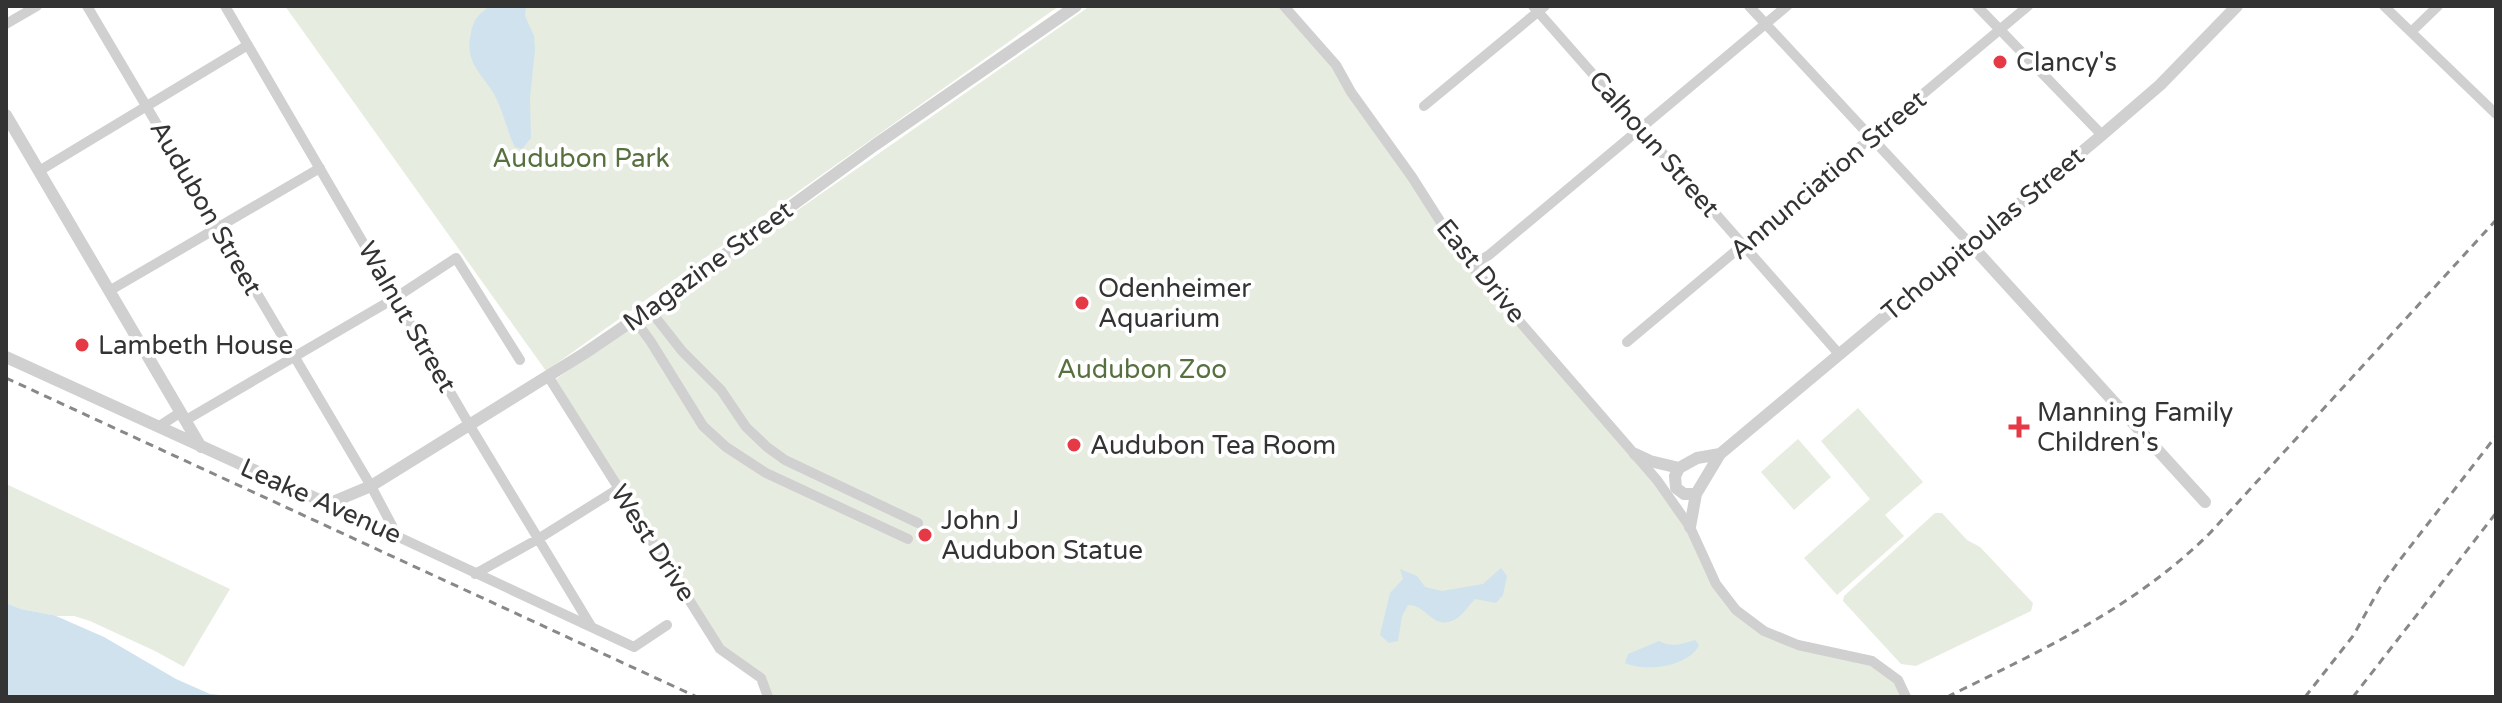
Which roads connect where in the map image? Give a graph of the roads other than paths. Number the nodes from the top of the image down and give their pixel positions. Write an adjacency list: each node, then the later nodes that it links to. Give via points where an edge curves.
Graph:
1 (37, 6): 14 (street)
2 (87, 6): 19 (street, Audubon Street)
3 (225, 6): 18 (street, Walnut Street)
4 (1076, 6): 34 (street, Magazine Street)
5 (1284, 6): 31 (street, East Drive, via 1336,65)
6 (1749, 6): 15 (street)
7 (1787, 6): 15 (street)
8 (1977, 6): 16 (street)
9 (2028, 6): 16 (street, Annunciation Street)
10 (2237, 6): 24 (street, Tchoupitoulas Street)
11 (2384, 6): 17 (street)
12 (2438, 6): 17 (street)
13 (1539, 8): 20 (street); 23 (street, Calhoun Street)
14 (6, 24)
15 (1766, 24): 23 (street); 25 (street)
16 (2001, 31): 24 (street); 25 (street, Annunciation Street)
17 (2411, 32): 21 (street)
18 (248, 45): 19 (street); 26 (street, Walnut Street)
19 (146, 105): 27 (street); 28 (street, Audubon Street)
20 (1424, 106)
21 (2496, 114)
22 (6, 115): 27 (street)
23 (1641, 130): 29 (street, Calhoun Street); 31 (street)
24 (2102, 135): 30 (street, Tchoupitoulas Street)
25 (1872, 137): 29 (street, Annunciation Street); 30 (street)
26 (320, 168): 28 (street); 33 (street, Walnut Street)
27 (39, 171): 32 (street)
28 (218, 227): 32 (street); 39 (street, Audubon Street)
29 (1744, 246): 36 (street, Annunciation Street); 37 (street, Calhoun Street)
30 (1972, 246): 37 (street, Tchoupitoulas Street); 52 (street)
31 (1471, 266): 46 (street, East Drive)
32 (109, 291): 42 (street)
33 (395, 298): 39 (street); 40 (street, via 456,258); 43 (street, Walnut Street)
34 (649, 309): 35 (street, Magazine Street); 54 (street, via 767,447)
35 (635, 320): 41 (street, Magazine Street); 58 (street, via 703,426 726,447 766,473)
36 (1627, 342)
37 (1839, 354): 47 (street, Tchoupitoulas Street)
38 (6, 357): 44 (street, Leake Avenue)
39 (293, 357): 42 (street); 49 (street, Audubon Street)
40 (520, 360)
41 (548, 376): 43 (street, Magazine Street); 50 (street, West Drive)
42 (184, 416): 44 (street); 45 (street)
43 (470, 426): 49 (street, Magazine Street); 57 (street, Walnut Street)
44 (158, 427): 45 (street, Leake Avenue)
45 (201, 447): 53 (street, Leake Avenue)
46 (1635, 454): 48 (street); 55 (street, East Drive)
47 (1720, 454): 48 (street, Tchoupitoulas Street); 51 (street, Tchoupitoulas Street)
48 (1679, 468): 51 (street, via 1676,488)
49 (371, 486): 53 (street, Magazine Street); 56 (street, Audubon Street)
50 (618, 489): 57 (street); 62 (street, West Drive, via 720,649 761,678)
51 (1696, 494): 55 (street, Tchoupitoulas Street)
52 (2205, 502)
53 (328, 504): 56 (street, Leake Avenue)
54 (918, 523)
55 (1690, 527): 63 (street, East Drive, via 1724,596 1748,621 1798,645 1872,661 1898,680)
56 (397, 535): 59 (street, Leake Avenue)
57 (538, 539): 59 (street); 61 (street, Walnut Street)
58 (908, 539)
59 (475, 574): 61 (street, Leake Avenue)
60 (667, 625): 61 (street, Leake Avenue, via 634,647)
61 (591, 626)
62 (768, 697)
63 (1906, 697)

